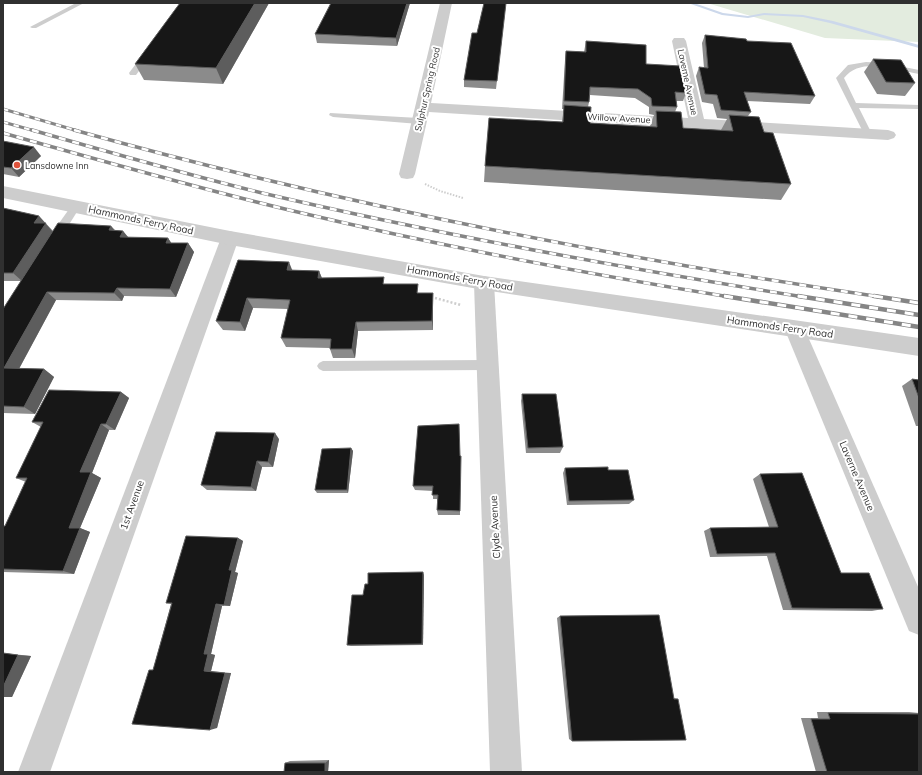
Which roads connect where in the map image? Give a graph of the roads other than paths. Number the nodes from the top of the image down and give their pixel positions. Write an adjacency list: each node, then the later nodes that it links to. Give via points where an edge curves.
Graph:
1 (81, 3): 3 (lane)
2 (446, 3): 10 (street, Sulphur Spring Road)
3 (34, 27)
4 (680, 41): 12 (street, Laverne Avenue)
5 (152, 48): 7 (lane)
6 (919, 72): 8 (lane, via 878,65 852,66 840,78)
7 (133, 73)
8 (853, 105): 9 (lane); 13 (lane)
9 (919, 108)
10 (421, 114): 11 (lane); 12 (street, Willow Avenue); 15 (street, Sulphur Spring Road)
11 (333, 115)
12 (697, 123): 13 (street, Willow Avenue)
13 (868, 134): 14 (street, Willow Avenue)
14 (888, 135)
15 (407, 174)
16 (3, 192): 17 (street, Hammonds Ferry Road)
17 (75, 207): 18 (street, Hammonds Ferry Road); 19 (lane)
18 (230, 238): 20 (street, Hammonds Ferry Road); 26 (street, 1st Avenue)
19 (49, 247)
20 (484, 283): 21 (street, Hammonds Ferry Road); 23 (street, Clyde Avenue)
21 (795, 330): 22 (street, Hammonds Ferry Road); 25 (street, Laverne Avenue)
22 (919, 347)
23 (488, 365): 24 (lane); 27 (street, Clyde Avenue)
24 (323, 366)
25 (919, 621)
26 (34, 772)
27 (506, 772)

